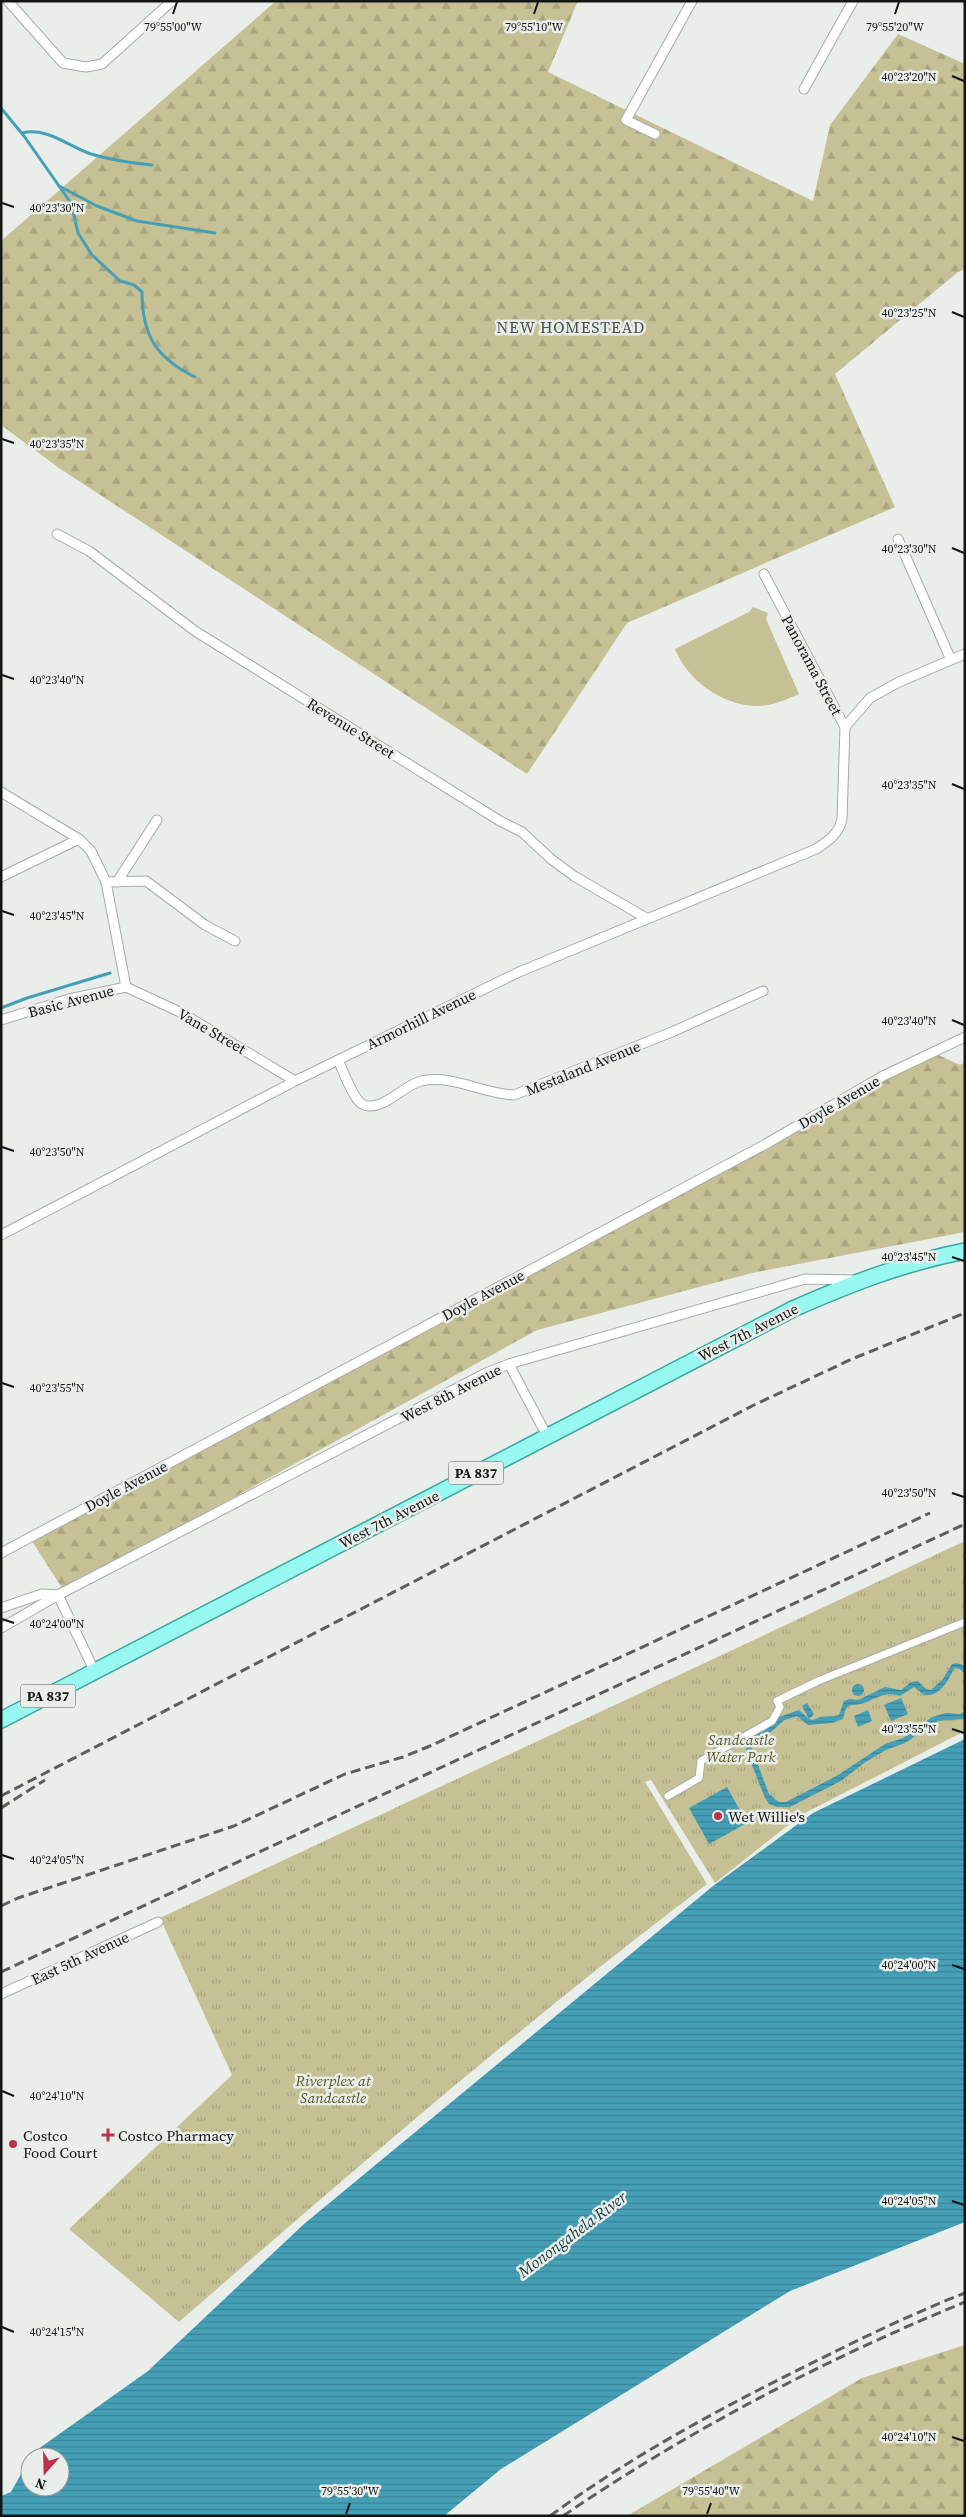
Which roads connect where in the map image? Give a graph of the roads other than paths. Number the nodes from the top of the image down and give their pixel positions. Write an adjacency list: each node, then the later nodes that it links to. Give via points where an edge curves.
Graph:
1 (8, 1): 2 (street, via 63,63 86,67 102,64)
2 (172, 1)
3 (692, 1): 6 (street, via 626,120)
4 (853, 1): 5 (street)
5 (804, 89)
6 (655, 134)
7 (57, 534): 20 (street, Revenue Street, via 89,551 195,631 522,832 574,876)
8 (898, 539): 11 (street)
9 (764, 574): 12 (street, Panorama Street)
10 (965, 654): 11 (street)
11 (951, 660): 12 (street, via 870,698)
12 (844, 727): 14 (street, Panorama Street)
13 (3, 795): 16 (street)
14 (842, 819): 20 (street, Armorhill Avenue, via 840,828 830,841 816,850)
15 (157, 820): 19 (street)
16 (79, 839): 17 (street); 18 (street, Basic Avenue, via 91,851)
17 (1, 877)
18 (106, 882): 19 (street); 22 (street, Basic Avenue)
19 (117, 882): 21 (street, via 146,881 206,925)
20 (646, 918): 26 (street, Armorhill Avenue, via 518,972)
21 (235, 941)
22 (126, 987): 24 (street, Basic Avenue, via 69,999); 27 (street, Vane Street, via 182,1013)
23 (763, 991): 26 (street, Mestaland Avenue, via 672,1032 514,1095 435,1079 418,1082 372,1106 362,1104 355,1097)
24 (1, 1020)
25 (965, 1037): 33 (street, Doyle Avenue, via 883,1076 764,1145)
26 (338, 1060): 27 (street, Armorhill Avenue)
27 (295, 1081): 28 (street, Armorhill Avenue)
28 (1, 1235)
29 (965, 1251): 30 (main road, West 8th Avenue / PA 837, via 933,1257)
30 (858, 1280): 31 (street, West 8th Avenue, via 806,1279); 32 (main road, West 7th Avenue / PA 837, via 793,1309)
31 (509, 1364): 32 (street); 34 (street, West 8th Avenue)
32 (547, 1436): 38 (main road, West 7th Avenue / PA 837)
33 (1, 1553)
34 (58, 1595): 35 (street, via 42,1594); 37 (street, West 8th Avenue); 38 (street)
35 (1, 1608)
36 (965, 1622): 40 (street, via 818,1681 777,1701 780,1707 772,1721 701,1761 699,1778)
37 (1, 1628)
38 (96, 1672): 39 (main road, West 7th Avenue / PA 837)
39 (1, 1720)
40 (668, 1796)
41 (158, 1922): 42 (street, East 5th Avenue)
42 (1, 1994)

